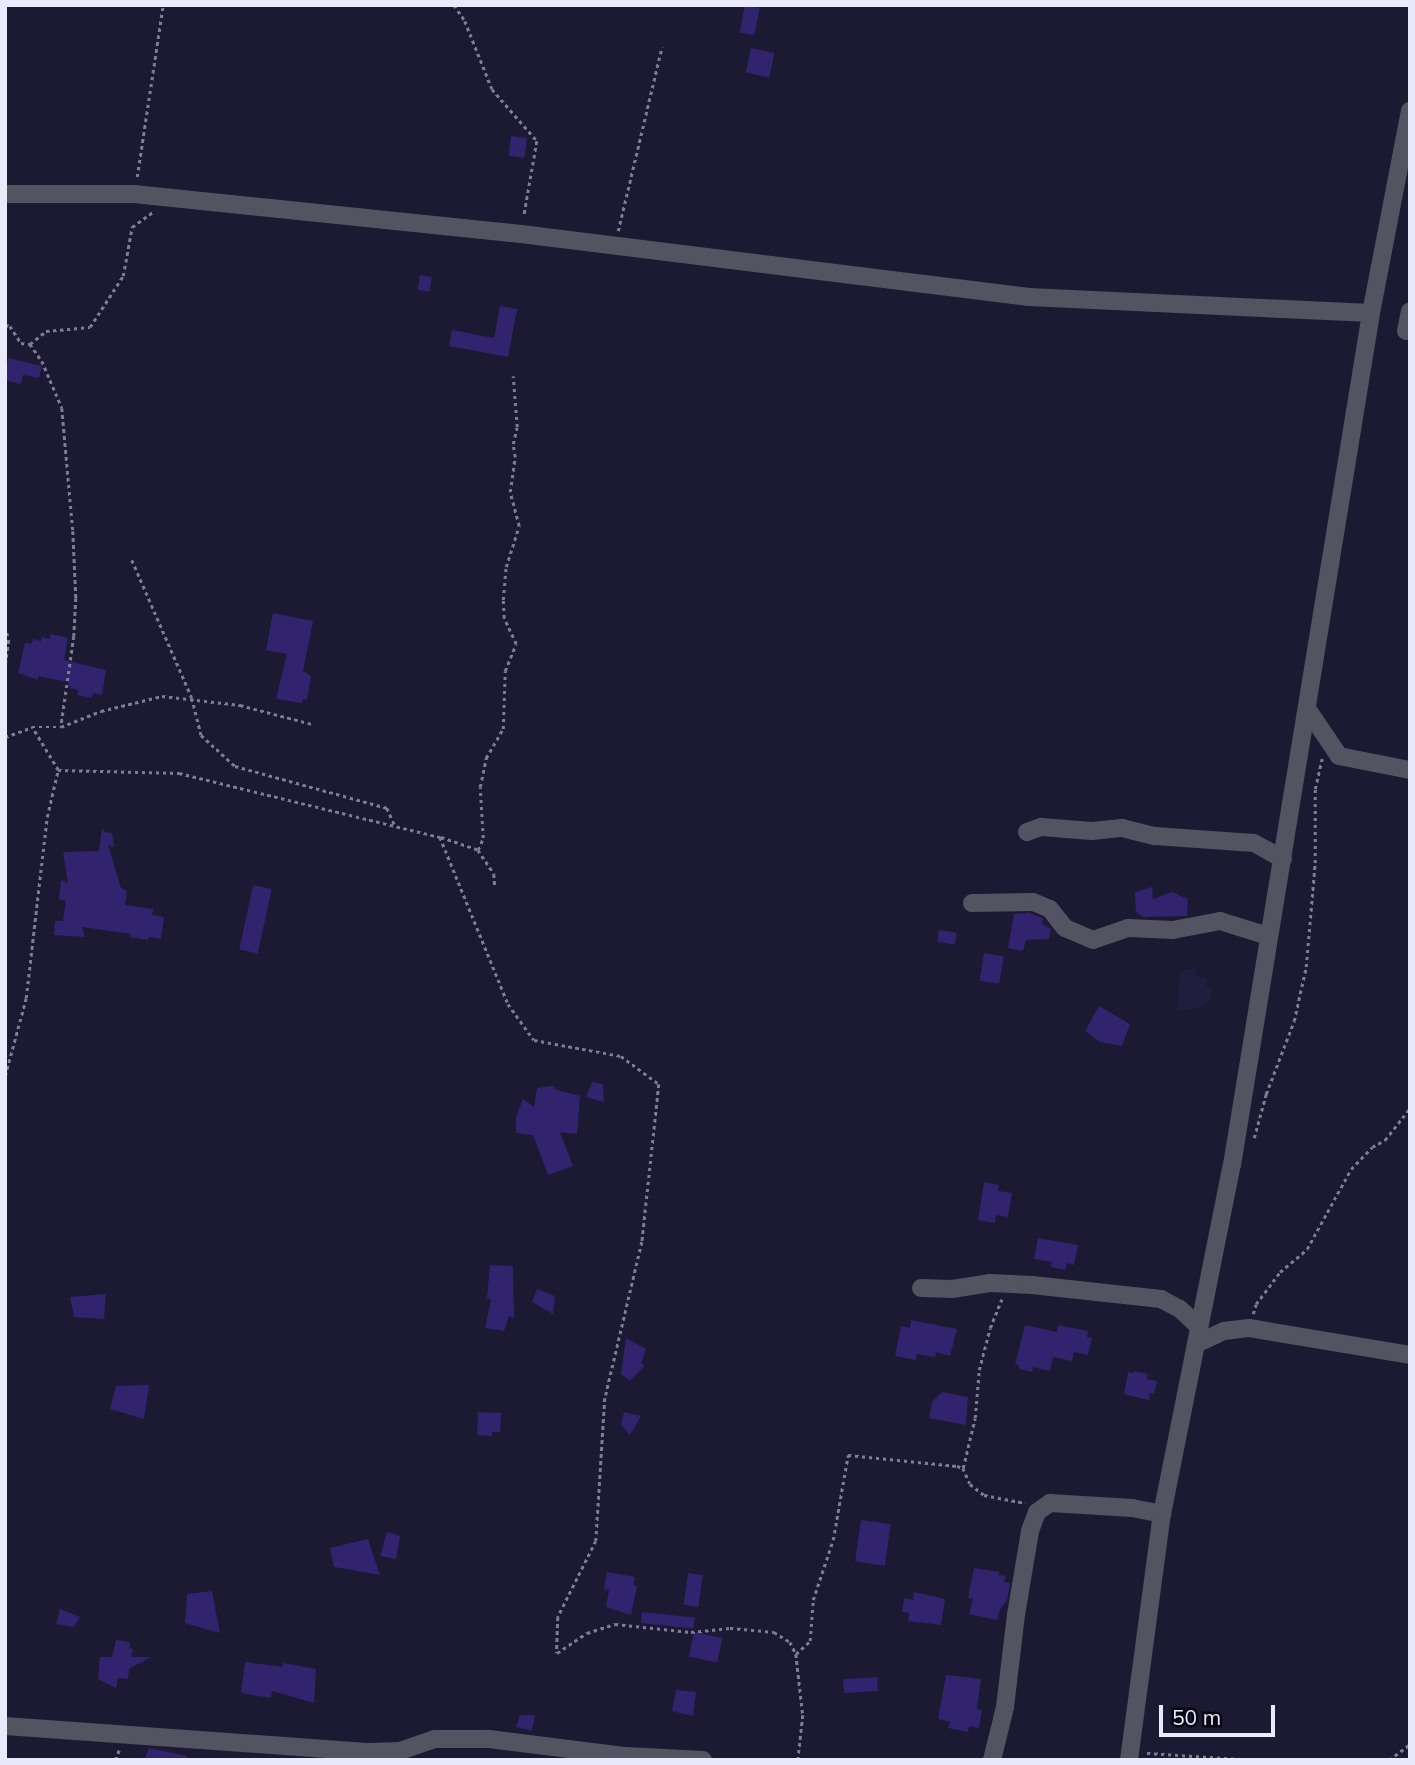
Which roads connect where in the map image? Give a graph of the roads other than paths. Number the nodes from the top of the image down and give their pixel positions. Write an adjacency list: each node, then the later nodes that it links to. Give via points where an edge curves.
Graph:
1 (1410, 111): 4 (street)
2 (5, 194): 4 (street, via 134,194 522,234 1029,297)
3 (1410, 311): 5 (street)
4 (1371, 313): 6 (street)
5 (1406, 331)
6 (1308, 710): 7 (street, via 1339,756); 9 (street)
7 (1410, 770)
8 (1027, 832): 9 (street, via 1041,827 1122,828 1155,836 1254,843)
9 (1283, 859): 11 (street)
10 (972, 903): 11 (street, via 1033,902 1050,909 1065,928 1093,940 1128,928 1173,929 1220,921)
11 (1268, 936): 13 (street, via 1232,1165)
12 (921, 1288): 13 (street, via 1010,1284 1161,1299 1180,1309)
13 (1197, 1335): 14 (street, via 1249,1328); 15 (street)
14 (1410, 1355)
15 (1163, 1514): 18 (street); 20 (street, via 1074,1504 1041,1506 1030,1531 1005,1707)
16 (5, 1726): 17 (street)
17 (389, 1756): 19 (street, via 434,1739)
18 (1130, 1756)
19 (703, 1760)
20 (992, 1760)

